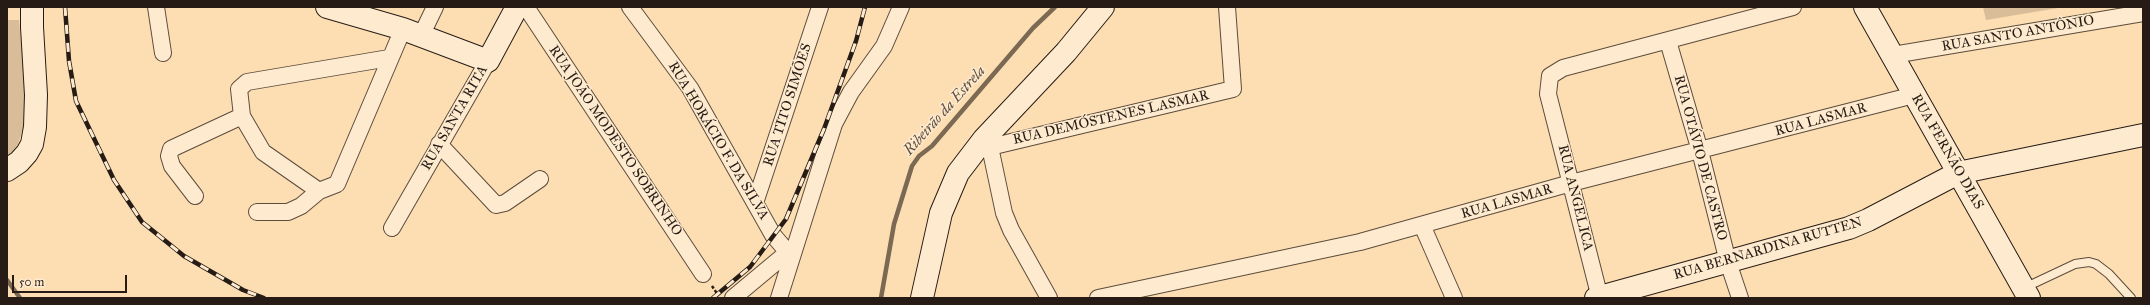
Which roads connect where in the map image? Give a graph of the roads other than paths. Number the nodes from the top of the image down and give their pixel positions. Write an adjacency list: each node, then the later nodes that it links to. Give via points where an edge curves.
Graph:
1 (32, 7): 27 (street, via 35,127 32,144 27,153)
2 (156, 7): 17 (street)
3 (327, 7): 15 (street)
4 (435, 7): 15 (street)
5 (517, 7): 20 (street, RUA SANTA RITA)
6 (526, 7): 39 (street, RUA JOÃO MODESTO SOBRINHO)
7 (820, 7): 33 (street, RUA TITO SIMÕES)
8 (901, 7): 37 (street, via 884,46 851,92 834,124)
9 (1103, 7): 24 (street)
10 (1227, 7): 24 (street, RUA DEMÓSTENES LASMAR, via 1233,89)
11 (1793, 7): 16 (street, RUA ANGELICA)
12 (1865, 7): 18 (street, RUA FERNÃO DIAS)
13 (636, 10): 33 (street, RUA HORÁCIO F. DA SILVA, via 690,88)
14 (2143, 13): 18 (street, RUA SANTO ANTÔNIO)
15 (412, 32): 19 (street); 20 (street)
16 (1668, 41): 26 (street, RUA OTÁVIO DE CASTRO); 30 (street, RUA ANGELICA, via 1553,72 1548,79 1549,98)
17 (163, 53)
18 (1893, 55): 21 (street, RUA FERNÃO DIAS)
19 (389, 58): 22 (street, via 247,82 238,93); 31 (street, via 338,184)
20 (488, 62): 25 (street, RUA SANTA RITA)
21 (1914, 95): 26 (street, RUA LASMAR); 28 (street, RUA FERNÃO DIAS)
22 (242, 116): 31 (street, via 263,152); 32 (street, via 171,149 169,156 172,166)
23 (2143, 135): 28 (street, RUA BERNARDINA RUTTEN)
24 (987, 143): 43 (street, via 958,172 948,192 929,259); 44 (street, via 1004,213)
25 (439, 144): 29 (street, via 496,205 504,203); 36 (street, RUA SANTA RITA)
26 (1700, 151): 30 (street, RUA LASMAR); 38 (street, RUA OTÁVIO DE CASTRO)
27 (7, 170)
28 (1958, 172): 38 (street, RUA BERNARDINA RUTTEN, via 1849,228); 40 (street, RUA FERNÃO DIAS)
29 (540, 179)
30 (1571, 184): 35 (street, RUA LASMAR); 47 (street, RUA ANGELICA)
31 (319, 191): 34 (street, via 301,206 288,212)
32 (195, 196)
33 (756, 203): 37 (street, RUA HORÁCIO F. DA SILVA, via 773,235)
34 (257, 212)
35 (1422, 226): 45 (street, RUA LASMAR, via 1360,242); 46 (street)
36 (392, 228)
37 (791, 256): 41 (street, via 781,258); 42 (street)
38 (1728, 262): 47 (street, RUA BERNARDINA RUTTEN); 48 (street, RUA OTÁVIO DE CASTRO)
39 (703, 274)
40 (2026, 293): 49 (lane, via 2075,264 2090,262 2109,274)
41 (733, 298)
42 (779, 298)
43 (922, 298)
44 (1049, 298)
45 (1098, 298)
46 (1454, 298)
47 (1599, 298)
48 (1740, 298)
49 (2131, 298)

